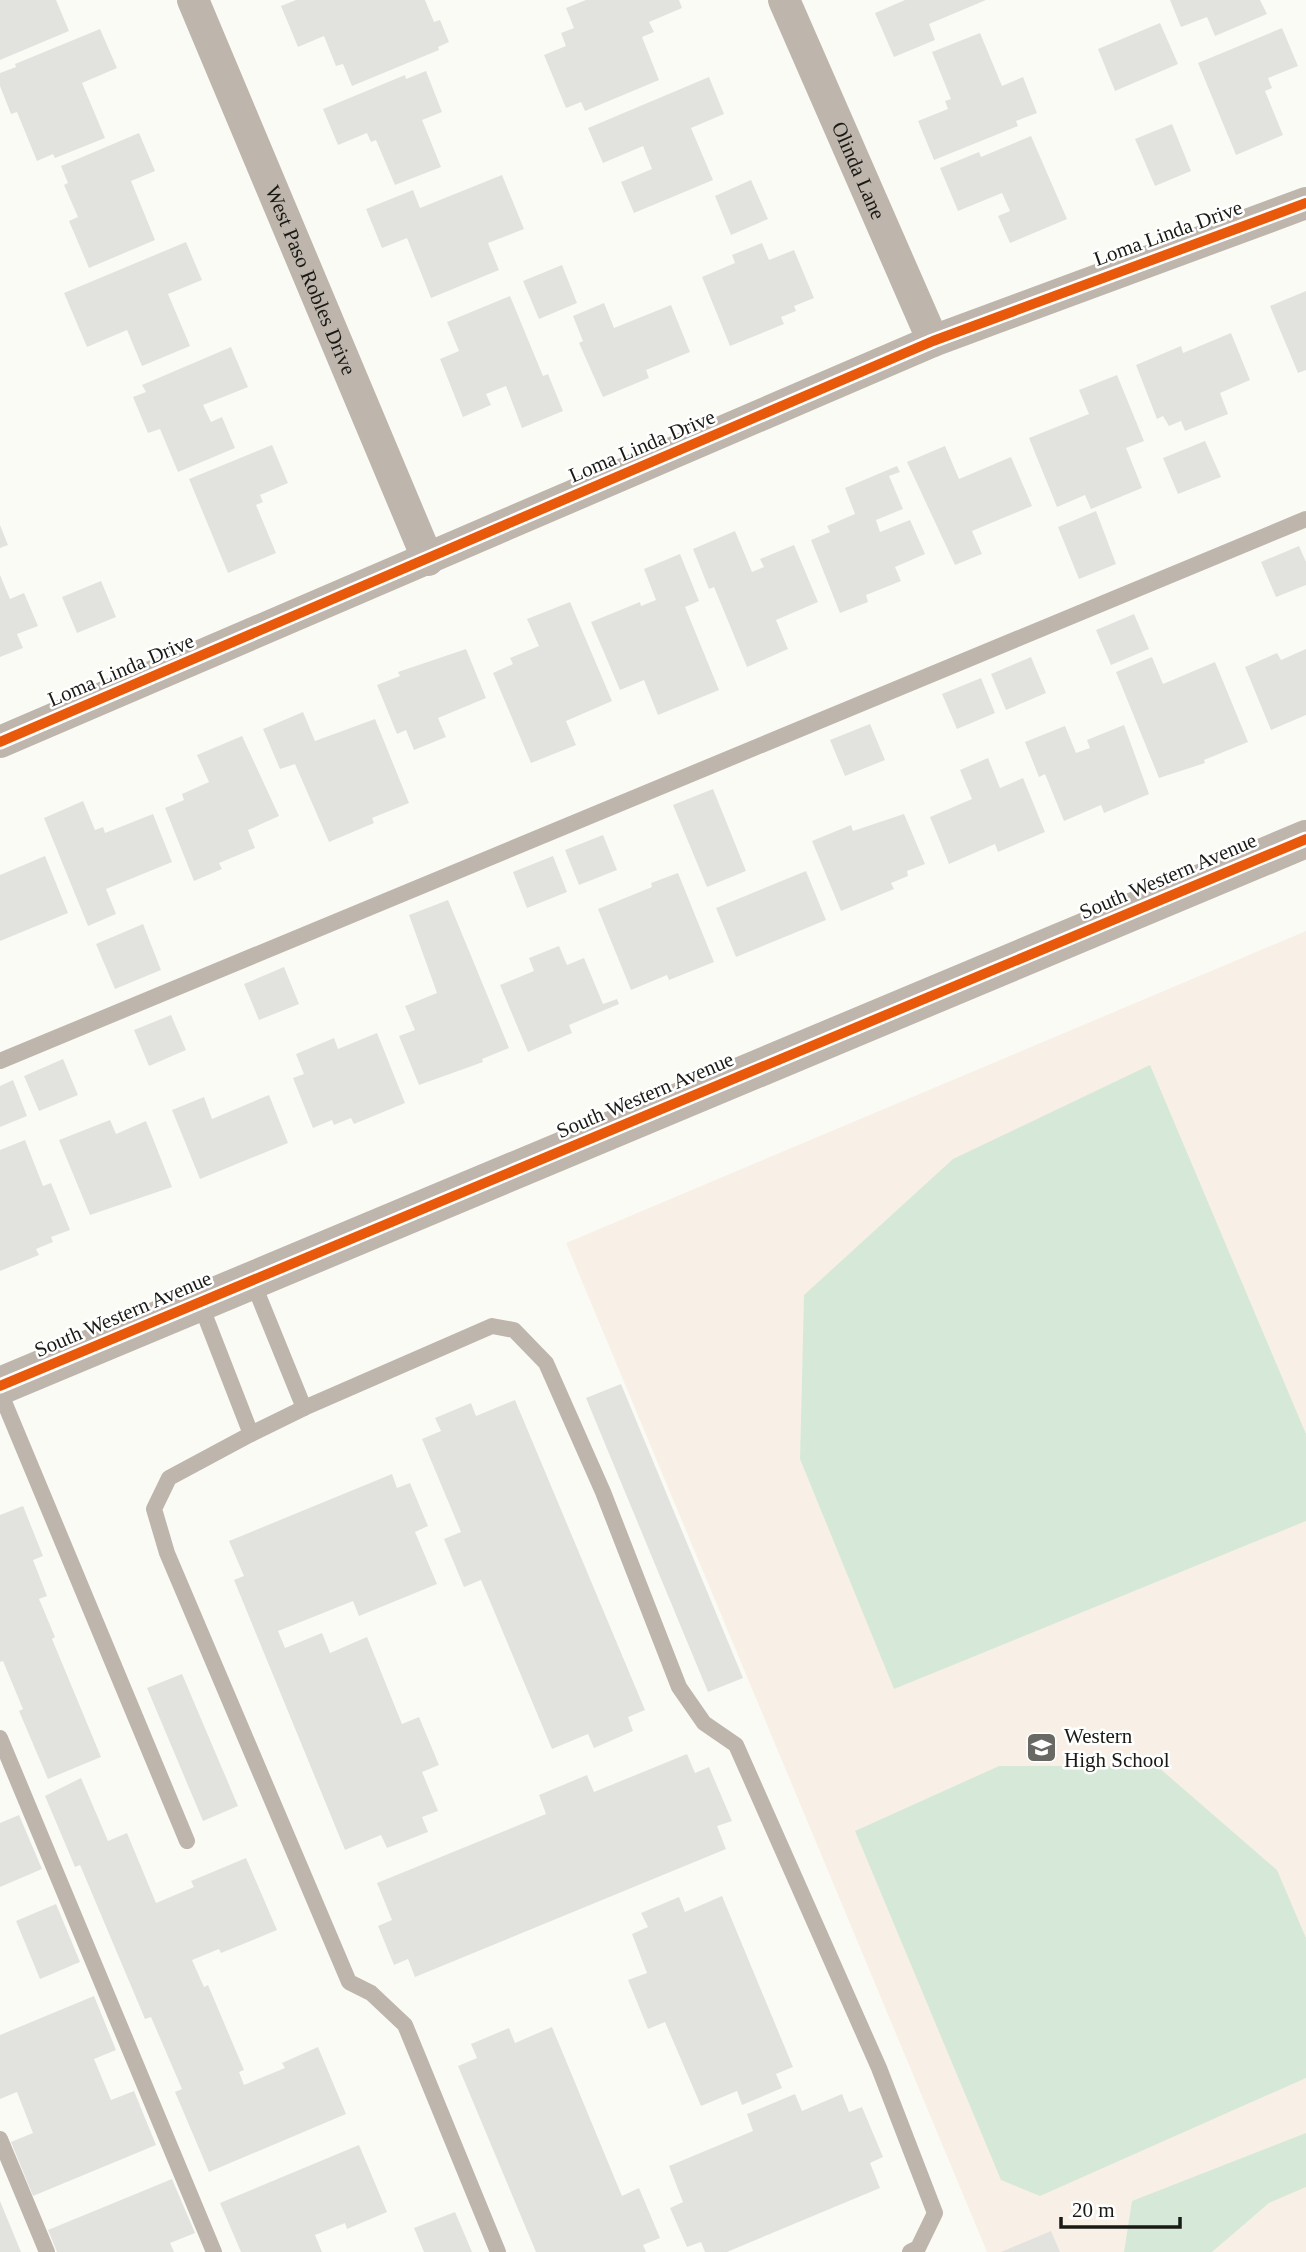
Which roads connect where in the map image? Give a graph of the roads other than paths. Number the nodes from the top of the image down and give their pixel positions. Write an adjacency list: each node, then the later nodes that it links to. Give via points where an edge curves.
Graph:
1 (193, 0): 6 (street, West Paso Robles Drive)
2 (784, 0): 4 (street, Olinda Lane)
3 (1306, 203): 4 (street, Loma Linda Drive)
4 (933, 341): 6 (street, Loma Linda Drive)
5 (1306, 519): 9 (lane)
6 (428, 561): 7 (street, Loma Linda Drive)
7 (0, 742)
8 (1306, 839): 10 (street, South Western Avenue)
9 (0, 1062)
10 (252, 1280): 11 (street, South Western Avenue); 14 (lane)
11 (200, 1303): 12 (street, South Western Avenue); 15 (lane)
12 (0, 1386)
13 (0, 1392): 17 (lane)
14 (304, 1408): 15 (lane); 22 (lane, via 492,1326 514,1329 546,1363 603,1492 679,1687 704,1723 736,1745 879,2068 934,2213 923,2240)
15 (251, 1434): 21 (lane, via 169,1478 154,1509 167,1553 349,1982 371,1993 405,2025)
16 (0, 1738): 20 (lane)
17 (187, 1841)
18 (0, 2139): 19 (lane)
19 (47, 2252)
20 (214, 2252)
21 (498, 2252)
22 (910, 2252)

